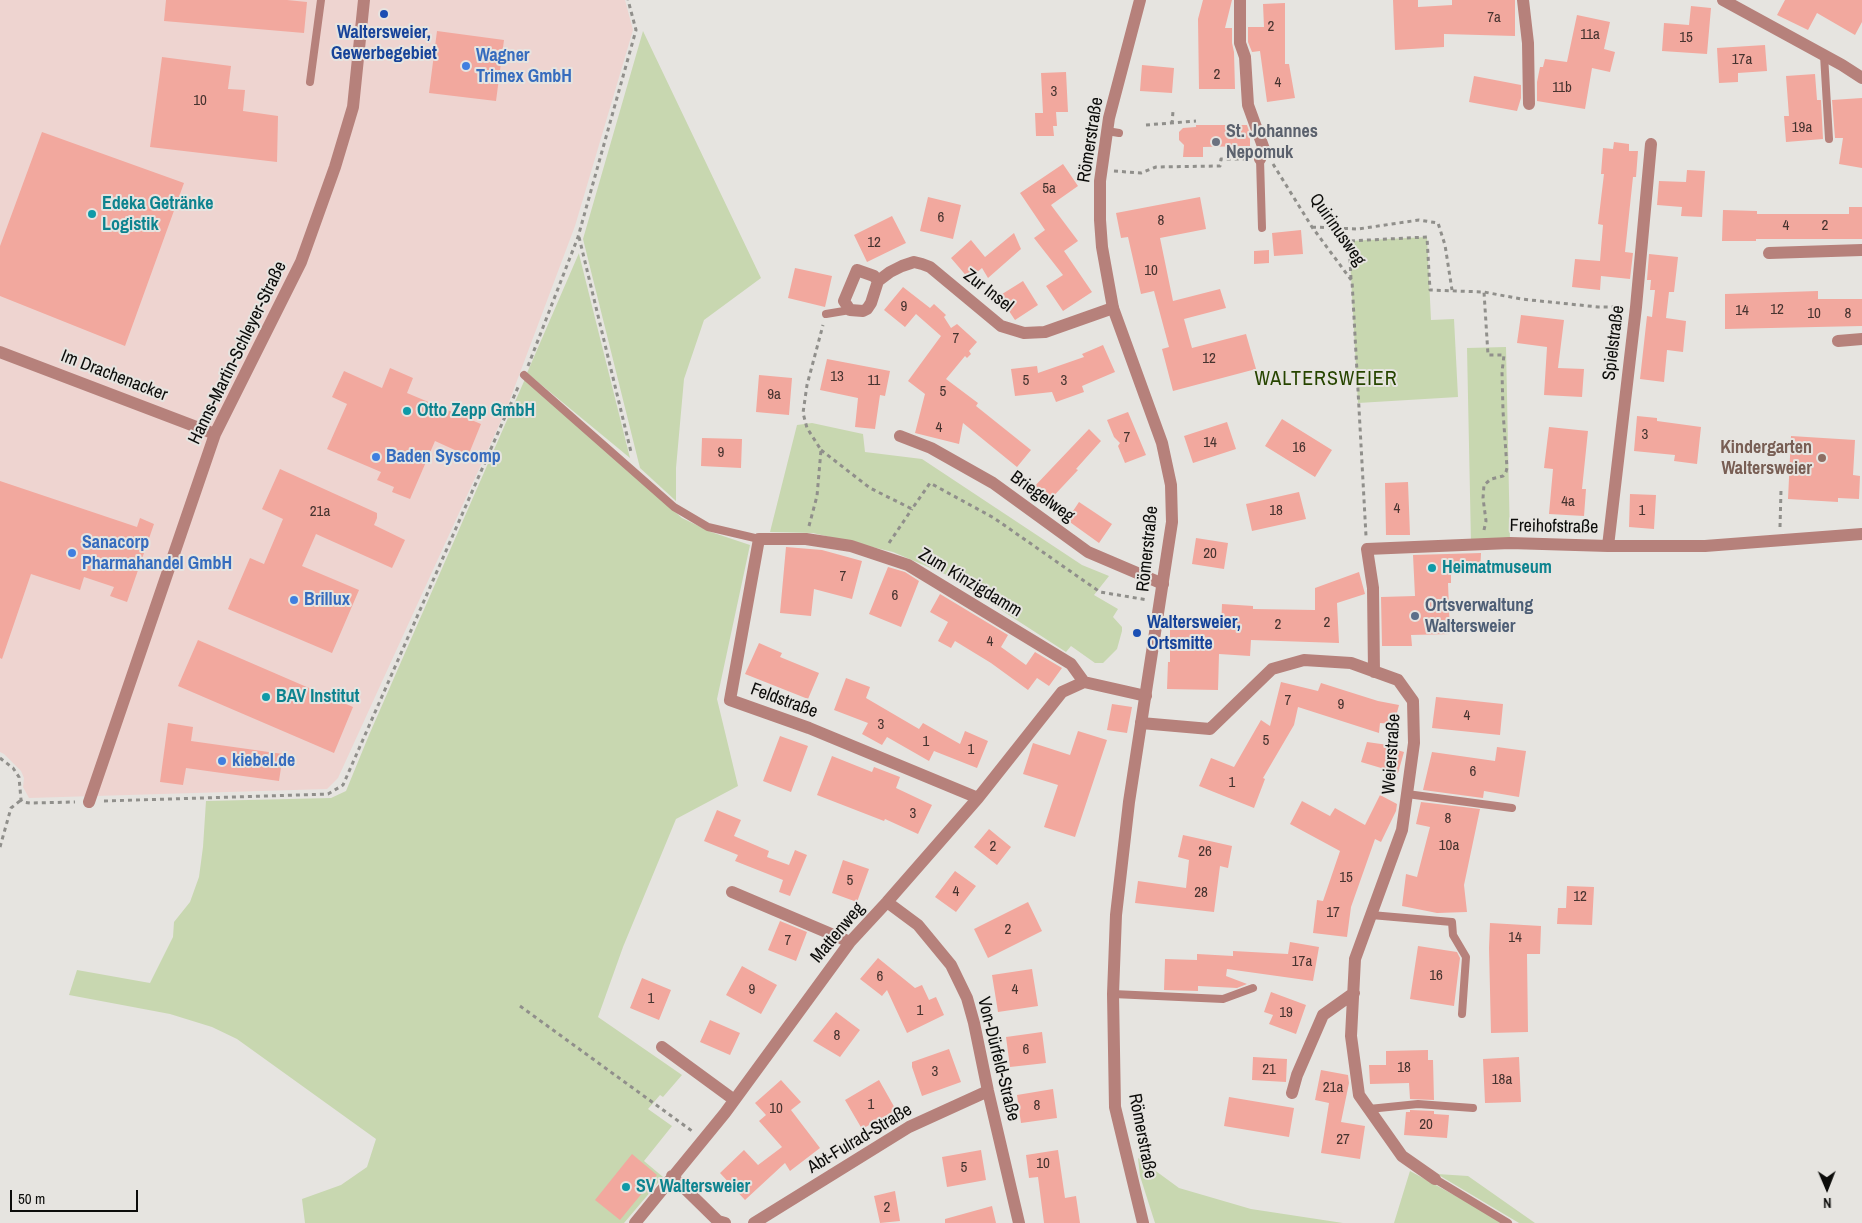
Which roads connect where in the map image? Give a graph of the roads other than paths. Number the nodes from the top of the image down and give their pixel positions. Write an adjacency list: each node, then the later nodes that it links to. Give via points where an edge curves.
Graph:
1 (321, 0): 9 (lane)
2 (364, 0): 25 (street, Hanns-Martin-Schleyer-Straße, via 353,107 335,167 301,262)
3 (1140, 0): 18 (street, Römerstraße, via 1113,132 1101,170 1102,247)
4 (1240, 0): 13 (street, via 1240,43 1245,57 1248,105)
5 (1523, 0): 10 (street, via 1528,43)
6 (1723, 0): 7 (street)
7 (1824, 55): 8 (street); 11 (lane)
8 (1862, 78)
9 (310, 82)
10 (1529, 104)
11 (1829, 139)
12 (1651, 144): 29 (street, Spielstraße)
13 (1262, 154): 14 (lane)
14 (1262, 228)
15 (1862, 250): 16 (street)
16 (1769, 253)
17 (878, 281): 18 (street, Zur Insel, via 902,266 914,262 922,264 930,267 1001,326 1024,333 1045,332); 19 (street, via 867,309); 19 (street, via 874,276 857,270 844,301)
18 (1113, 308): 30 (street, Römerstraße, via 1162,444 1170,485 1172,522)
19 (850, 310): 20 (lane)
20 (826, 314)
21 (1862, 339): 22 (street)
22 (1838, 341)
23 (0, 352): 25 (street, Im Drachenacker)
24 (524, 374): 28 (lane, via 674,506 708,528)
25 (215, 434): 37 (street, Hanns-Martin-Schleyer-Straße)
26 (900, 436): 30 (street, Briegelweg, via 931,448 993,483 1088,552)
27 (1862, 534): 29 (street, Freihofstraße, via 1705,546)
28 (759, 539): 32 (street, Zum Kinzigdamm, via 806,539 850,546 908,565 1071,664); 36 (street, Feldstraße, via 730,700 809,728)
29 (1608, 546): 31 (street, Freihofstraße, via 1484,543 1367,549 1373,588)
30 (1163, 584): 33 (street, Römerstraße)
31 (1374, 672): 34 (street, Weierstraße, via 1351,663 1304,660 1272,669 1210,729); 35 (street, Weierstraße, via 1398,680 1413,701 1414,744)
32 (1084, 682): 33 (street); 36 (street, Mattenweg, via 1062,692)
33 (1146, 696): 34 (street, Römerstraße)
34 (1142, 723): 45 (street, Römerstraße, via 1116,915)
35 (1407, 794): 38 (lane); 41 (street, Weierstraße, via 1402,830)
36 (978, 798): 40 (street, Mattenweg)
37 (89, 802)
38 (1512, 808)
39 (732, 892): 42 (street)
40 (887, 902): 42 (street, Mattenweg); 48 (street, Von-Dürfeld-Straße, via 918,925 951,965 974,1023)
41 (1371, 915): 44 (street, Weierstraße, via 1355,959); 46 (lane, via 1452,922 1453,935 1466,957)
42 (850, 942): 50 (street, Mattenweg)
43 (1253, 988): 45 (lane, via 1223,1000)
44 (1354, 993): 49 (street, via 1323,1015); 52 (street, Weierstraße, via 1351,1036 1359,1094)
45 (1113, 994): 59 (street, Römerstraße, via 1115,1107)
46 (1462, 1014)
47 (662, 1047): 50 (street)
48 (988, 1091): 57 (street, Abt-Fulrad-Straße, via 909,1127); 58 (street, Von-Dürfeld-Straße)
49 (1292, 1093)
50 (733, 1100): 53 (street, Mattenweg)
51 (1473, 1108): 52 (lane, via 1418,1104)
52 (1369, 1109): 54 (street, Weierstraße, via 1402,1156)
53 (672, 1176): 55 (street, Mattenweg); 56 (street, via 718,1221)
54 (1435, 1179): 60 (lane)
55 (634, 1223)
56 (726, 1223)
57 (754, 1223)
58 (1019, 1223)
59 (1144, 1223)
60 (1508, 1223)

